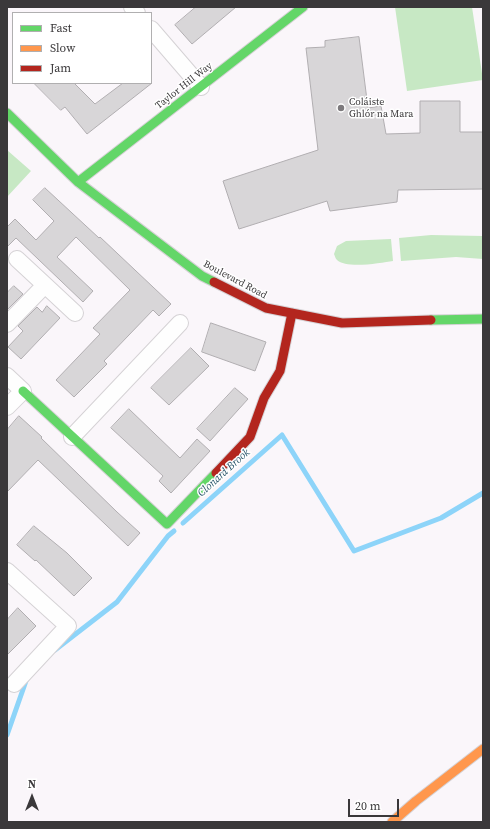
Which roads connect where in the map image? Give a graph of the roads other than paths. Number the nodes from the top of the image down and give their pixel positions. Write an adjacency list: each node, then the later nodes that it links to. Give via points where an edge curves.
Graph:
1 (303, 7): 3 (street, Taylor Hill Way)
2 (152, 30): 3 (street)
3 (201, 87): 5 (street, Taylor Hill Way)
4 (7, 113): 5 (street, Boulevard Road)
5 (78, 182): 9 (street, Boulevard Road, via 202,276 266,308)
6 (16, 259): 7 (street)
7 (45, 285): 8 (street); 12 (street)
8 (75, 313)
9 (292, 313): 10 (street, Boulevard Road, via 342,323); 16 (street, via 280,371 264,398 250,437 167,524)
10 (483, 320)
11 (180, 323): 16 (street)
12 (7, 324)
13 (7, 376): 14 (street)
14 (23, 391): 15 (street); 16 (street)
15 (7, 407)
16 (72, 437)
17 (7, 570): 18 (street, via 68,626)
18 (14, 684)
19 (483, 749): 20 (street)
20 (392, 822)

